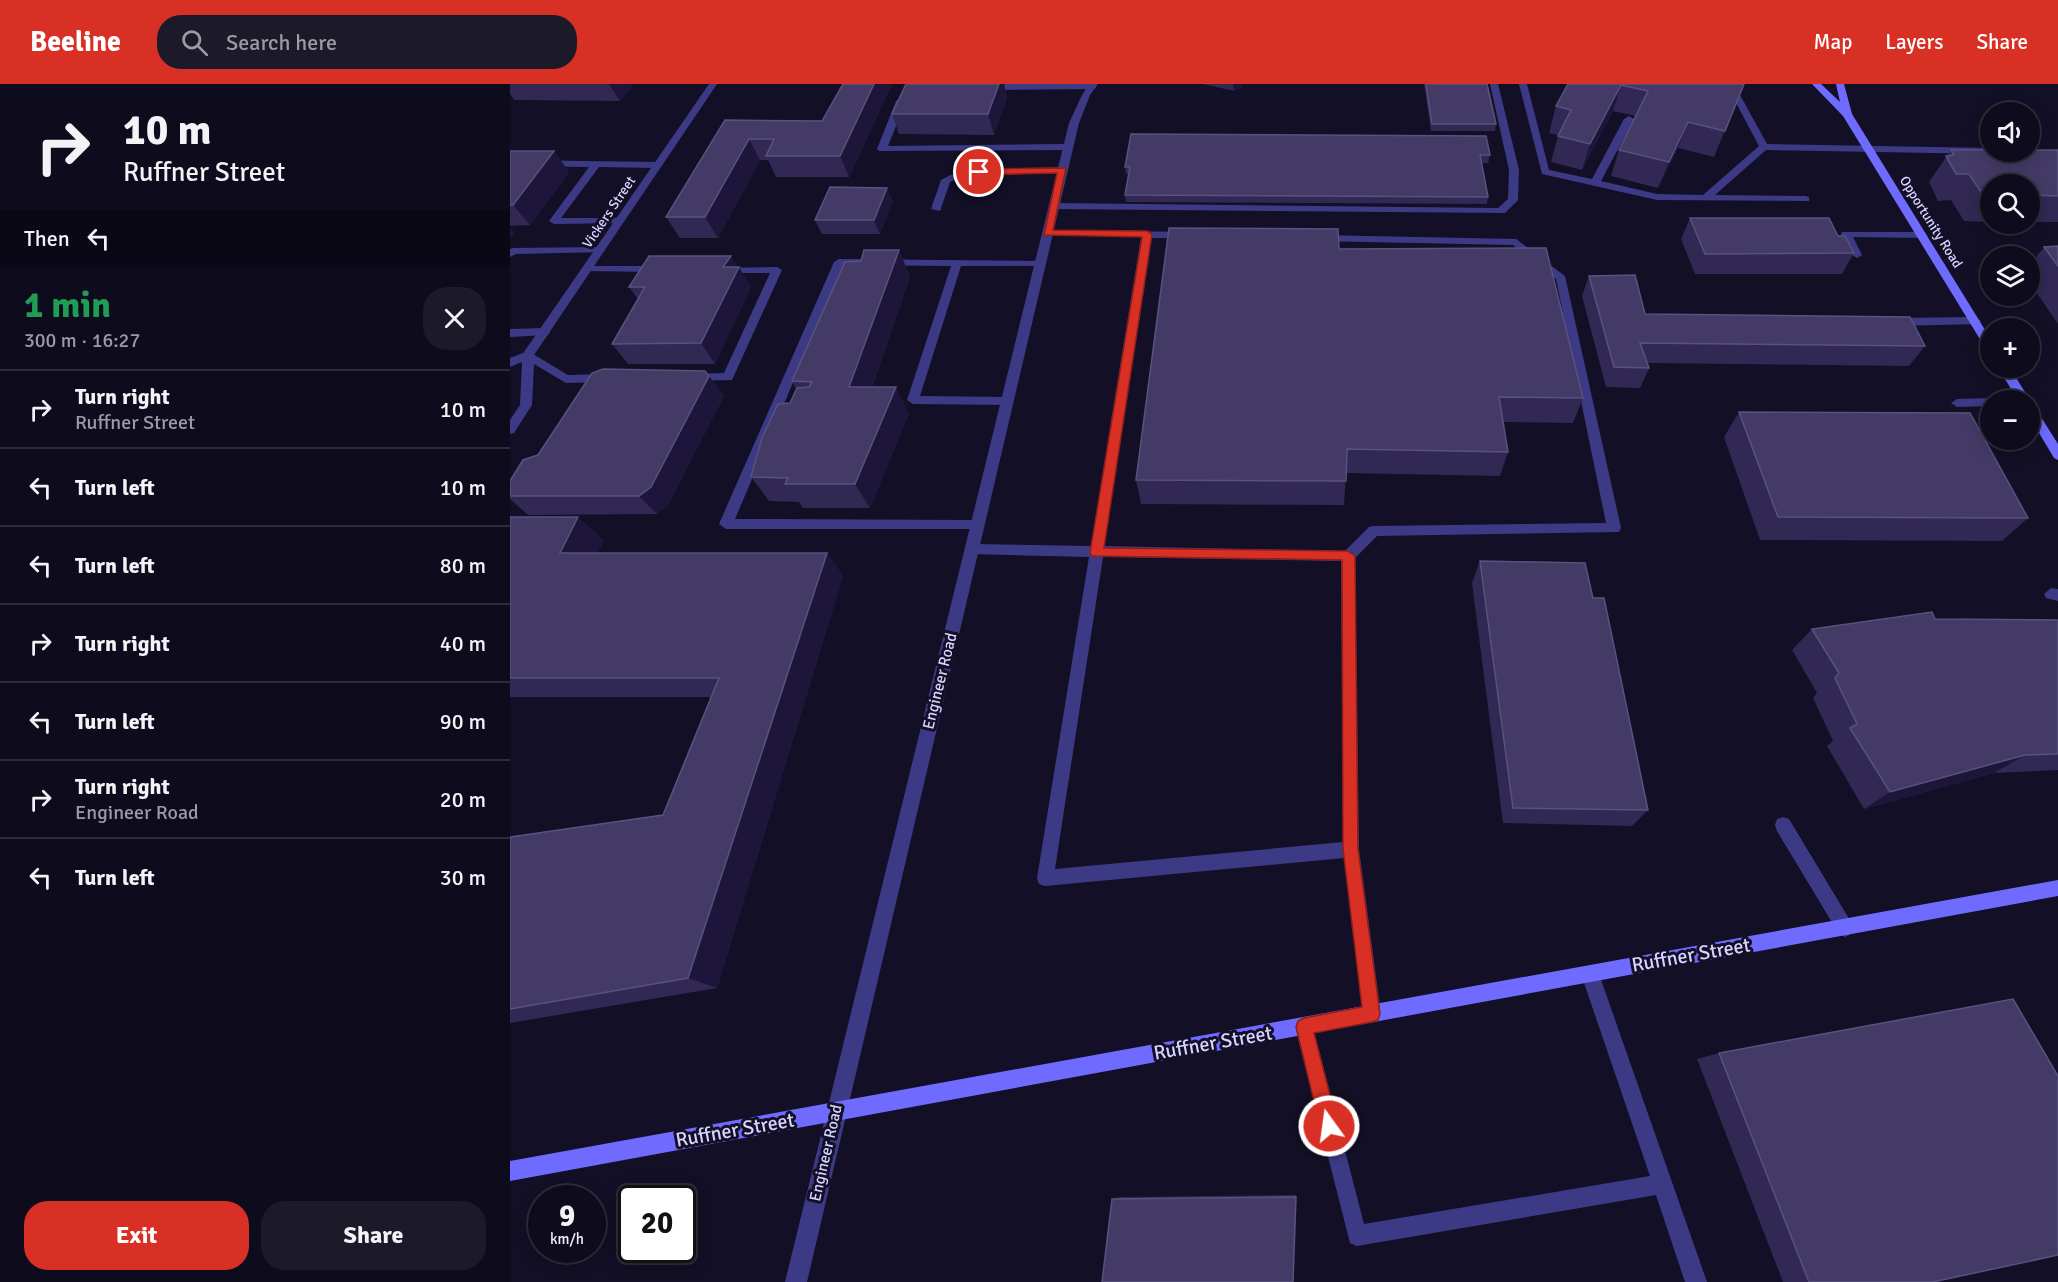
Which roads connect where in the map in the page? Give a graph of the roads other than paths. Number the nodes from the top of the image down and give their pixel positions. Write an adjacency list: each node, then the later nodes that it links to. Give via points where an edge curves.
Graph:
1 (713, 84): 18 (street, Vickers Street)
2 (1494, 84): 23 (street, via 1514,170 1514,200 1501,211)
3 (1523, 84): 20 (street, via 1545,172)
4 (1730, 84): 13 (street)
5 (1816, 84): 10 (street)
6 (1840, 84): 10 (street)
7 (1094, 85): 8 (street); 12 (street, Engineer Road, via 1075,120)
8 (971, 87)
9 (906, 88): 12 (street, via 882,149)
10 (1847, 114): 14 (street, Opportunity Road)
11 (1629, 119): 20 (street)
12 (1068, 147): 19 (street, Engineer Road)
13 (1764, 147): 14 (street); 21 (street)
14 (1868, 148): 15 (street); 29 (street, Opportunity Road)
15 (1980, 151)
16 (510, 163): 17 (street)
17 (596, 164): 18 (street); 25 (street, via 554,221)
18 (658, 165): 25 (street, Vickers Street)
19 (1063, 170): 23 (street, Engineer Road); 24 (street, via 960,173 946,180)
20 (1594, 183): 21 (street, via 1657,198)
21 (1706, 198): 22 (street)
22 (1805, 199)
23 (1053, 207): 26 (street, Engineer Road)
24 (936, 209)
25 (620, 221): 31 (street, Vickers Street)
26 (1048, 233): 27 (street); 35 (street, Engineer Road)
27 (1147, 234): 28 (street); 56 (street)
28 (1207, 235)
29 (1922, 235): 33 (street, via 1846,234); 39 (street, Opportunity Road)
30 (1302, 237): 57 (street, via 1516,243 1561,278 1614,528 1374,531)
31 (600, 250): 32 (street); 36 (street, Vickers Street)
32 (510, 254)
33 (1857, 255)
34 (957, 263): 35 (street); 48 (street, via 913,400); 54 (street, via 839,262 726,524)
35 (1040, 263): 48 (street, Engineer Road)
36 (586, 269): 37 (street); 42 (street, Vickers Street)
37 (670, 269)
38 (705, 270): 47 (street, via 777,270 728,377)
39 (1975, 321): 40 (street); 41 (street, Opportunity Road)
40 (1878, 322)
41 (1980, 329)
42 (544, 332): 43 (street); 44 (street, Vickers Street)
43 (510, 333)
44 (528, 355): 45 (street); 46 (street, via 566,379); 52 (street, via 526,405)
45 (510, 363)
46 (624, 378)
47 (681, 378)
48 (1007, 401): 54 (street, Engineer Road)
49 (1980, 402): 50 (street)
50 (1957, 403)
51 (2040, 425): 53 (street)
52 (510, 430)
53 (2058, 454)
54 (977, 525): 55 (street, Engineer Road)
55 (972, 549): 56 (street); 65 (street, Engineer Road)
56 (1097, 553): 57 (street); 59 (street, via 1045,878)
57 (1348, 556): 59 (street)
58 (1783, 825): 61 (street)
59 (1351, 849): 63 (street)
60 (2058, 888): 61 (street, Ruffner Street)
61 (1845, 928): 62 (street, Ruffner Street)
62 (1590, 974): 63 (street, Ruffner Street); 67 (street)
63 (1372, 1014): 64 (street, Ruffner Street)
64 (1304, 1027): 65 (street, Ruffner Street); 67 (street, via 1357,1236)
65 (836, 1112): 66 (street, Ruffner Street); 68 (street, Engineer Road)
66 (510, 1171)
67 (1663, 1184): 69 (street)
68 (796, 1282)
69 (1696, 1282)

